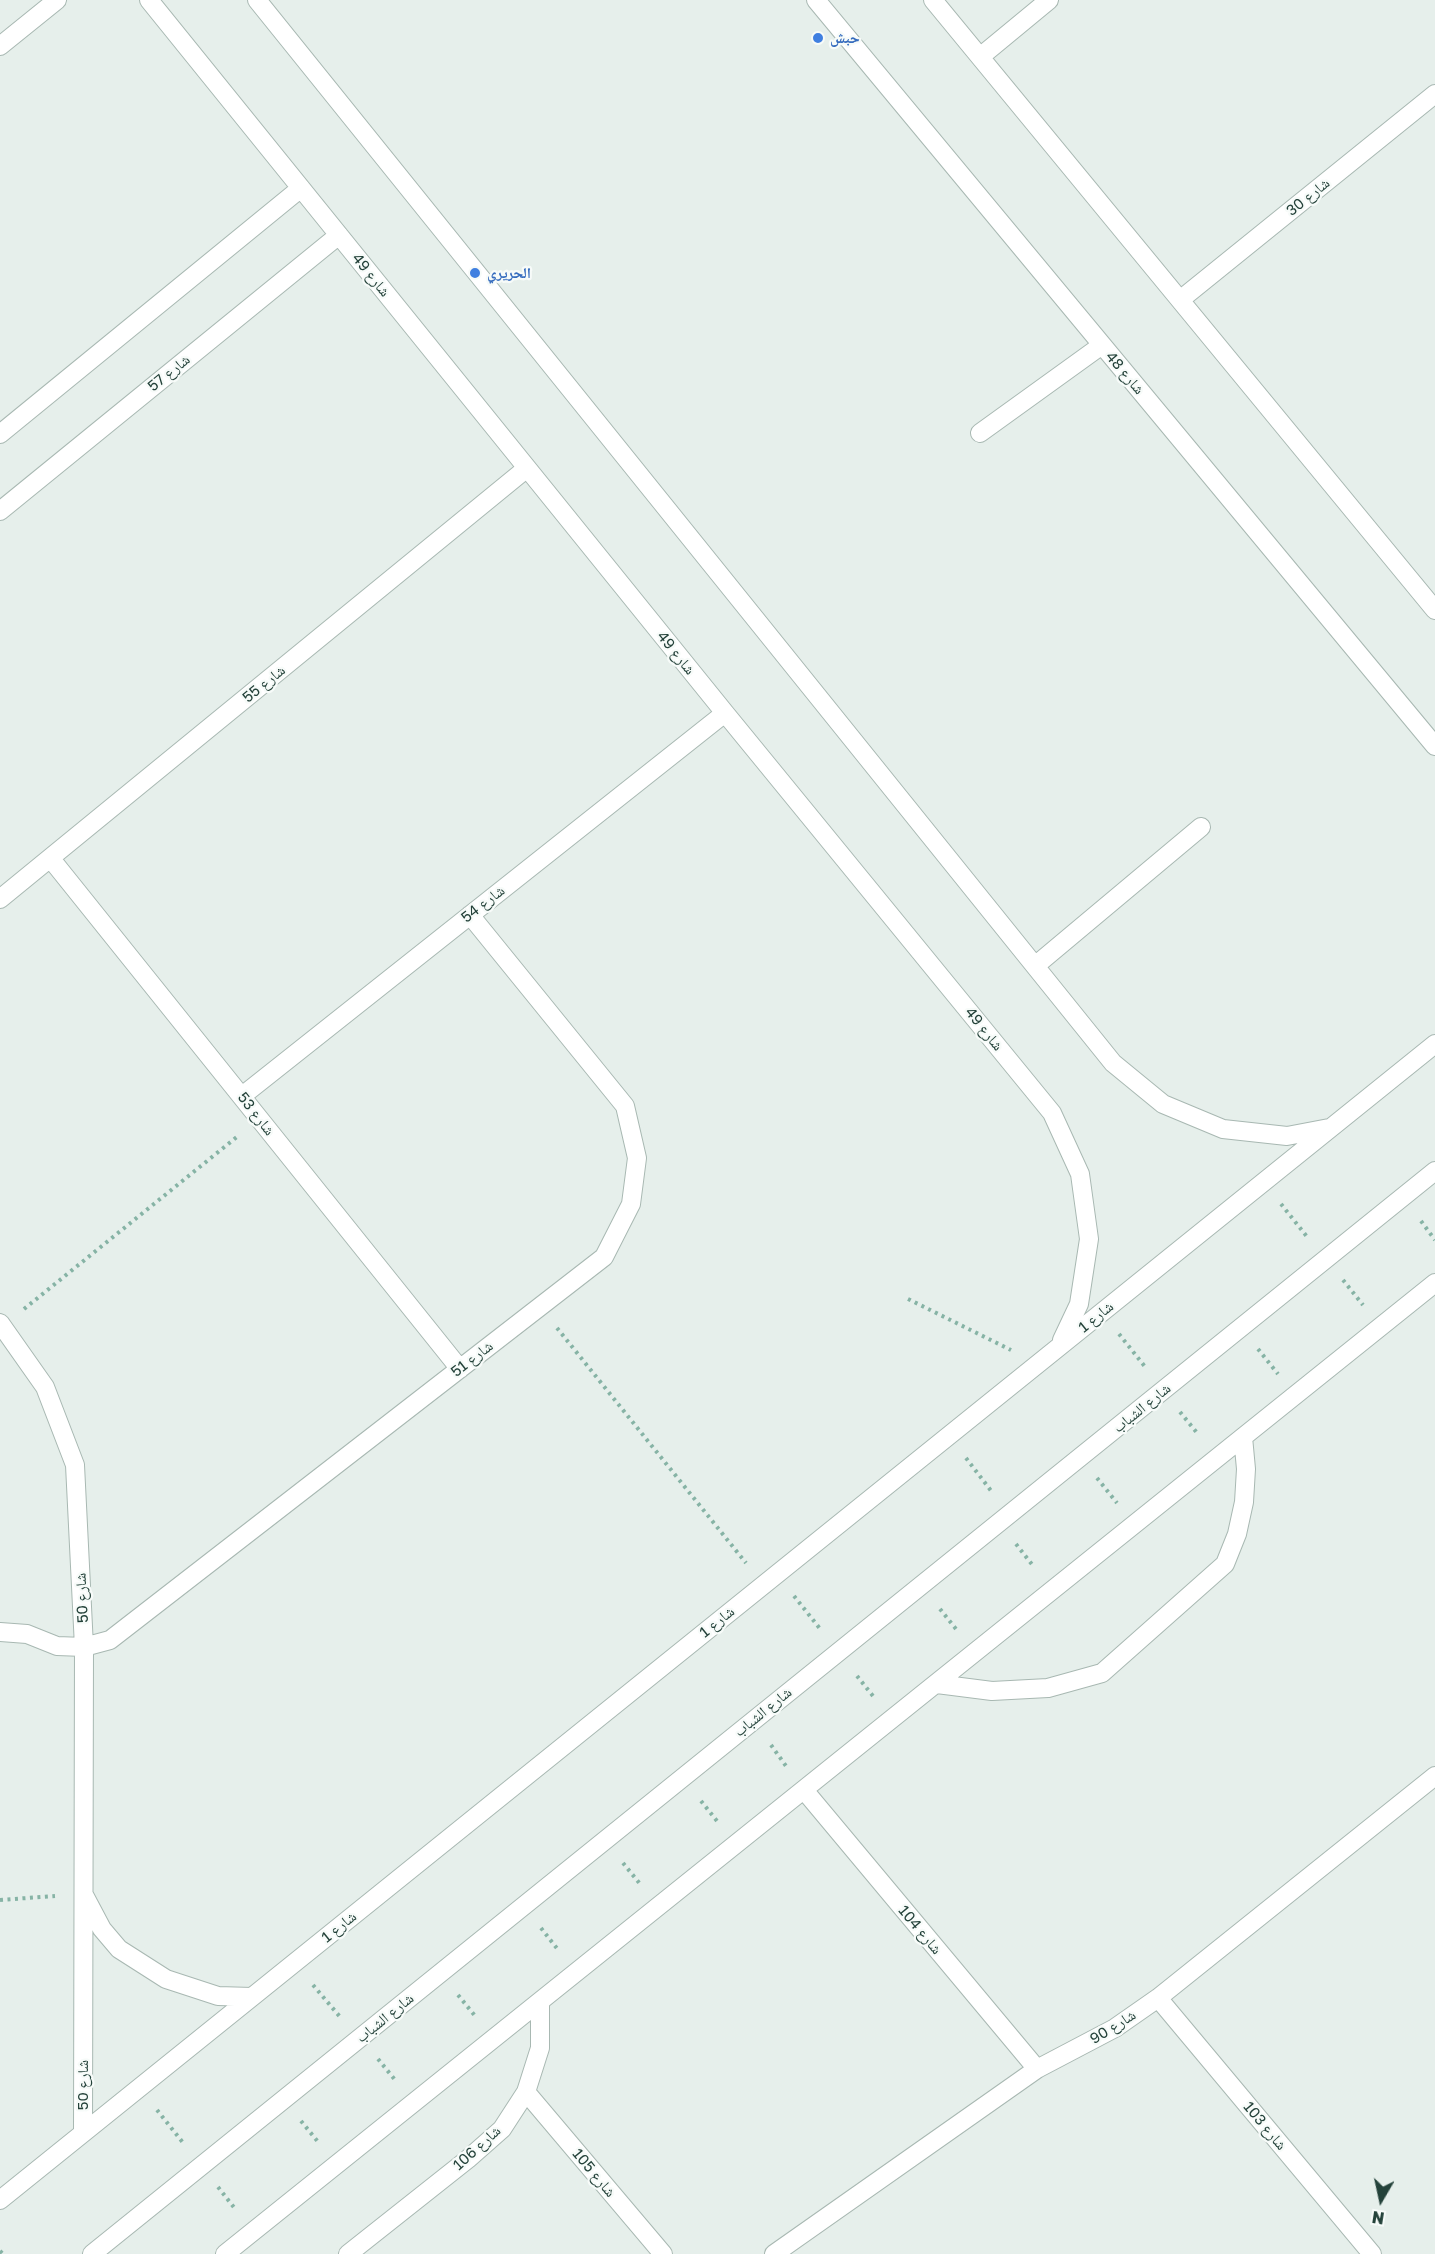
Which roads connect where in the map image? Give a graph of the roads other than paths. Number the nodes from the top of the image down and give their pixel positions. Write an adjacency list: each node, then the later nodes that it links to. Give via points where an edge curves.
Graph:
1 (57, 0): 7 (street)
2 (149, 0): 10 (street, شارع 49)
3 (257, 0): 25 (street)
4 (816, 0): 13 (street, شارع 48)
5 (933, 0): 8 (street)
6 (1049, 0): 8 (street)
7 (0, 46)
8 (980, 57): 12 (street)
9 (1435, 94): 12 (street, شارع 30)
10 (301, 188): 11 (street, شارع 49); 15 (street)
11 (339, 235): 16 (street, شارع 49); 17 (street, شارع 57)
12 (1180, 300): 18 (street)
13 (1102, 345): 14 (street); 20 (street, شارع 48)
14 (980, 433)
15 (0, 434)
16 (527, 468): 19 (street, شارع 49); 22 (street, شارع 55)
17 (0, 511)
18 (1435, 610)
19 (725, 713): 24 (street, شارع 54); 32 (street, شارع 49, via 1052,1113 1080,1174 1089,1239 1079,1304)
20 (1435, 746)
21 (1201, 827): 25 (street)
22 (51, 859): 23 (street, شارع 55); 27 (street, شارع 53)
23 (0, 899)
24 (470, 915): 27 (street, شارع 54); 33 (street, شارع 51, via 625,1106 636,1158 631,1204 604,1257)
25 (1035, 966): 28 (street, via 1113,1063 1163,1104 1223,1129 1287,1136)
26 (1435, 1044): 28 (street, شارع 1)
27 (242, 1096): 33 (street, شارع 53)
28 (1331, 1128): 32 (street, شارع 1)
29 (1435, 1171): 48 (street, شارع الشباب)
30 (1435, 1283): 34 (street)
31 (1, 1324): 36 (street, شارع 50, via 45,1387 75,1465)
32 (1060, 1346): 41 (street, شارع 1)
33 (460, 1369): 36 (street, شارع 51, via 110,1640)
34 (1243, 1437): 37 (street); 37 (street, via 1244,1502 1225,1564 1102,1673 1048,1688 992,1691)
35 (0, 1632): 36 (street, شارع 51, via 27,1634 57,1646)
36 (84, 1647): 40 (street, شارع 50)
37 (937, 1684): 39 (street)
38 (1435, 1776): 42 (street, شارع 90)
39 (804, 1790): 43 (street); 44 (street, شارع 104)
40 (83, 1893): 41 (street, شارع 50, via 102,1929 120,1949 166,1979 218,1996); 46 (street, شارع 50)
41 (252, 1997): 46 (street, شارع 1)
42 (1158, 1998): 44 (street, شارع 90, via 1114,2028); 53 (street, شارع 103)
43 (540, 2002): 45 (street, شارع 106, via 540,2048); 49 (street)
44 (1037, 2069): 52 (street, شارع 90)
45 (526, 2092): 50 (street, شارع 106, via 502,2129); 51 (street, شارع 105)
46 (84, 2133): 47 (street, شارع 1)
47 (0, 2200)
48 (92, 2254)
49 (225, 2254)
50 (348, 2254)
51 (663, 2254)
52 (774, 2254)
53 (1372, 2254)

